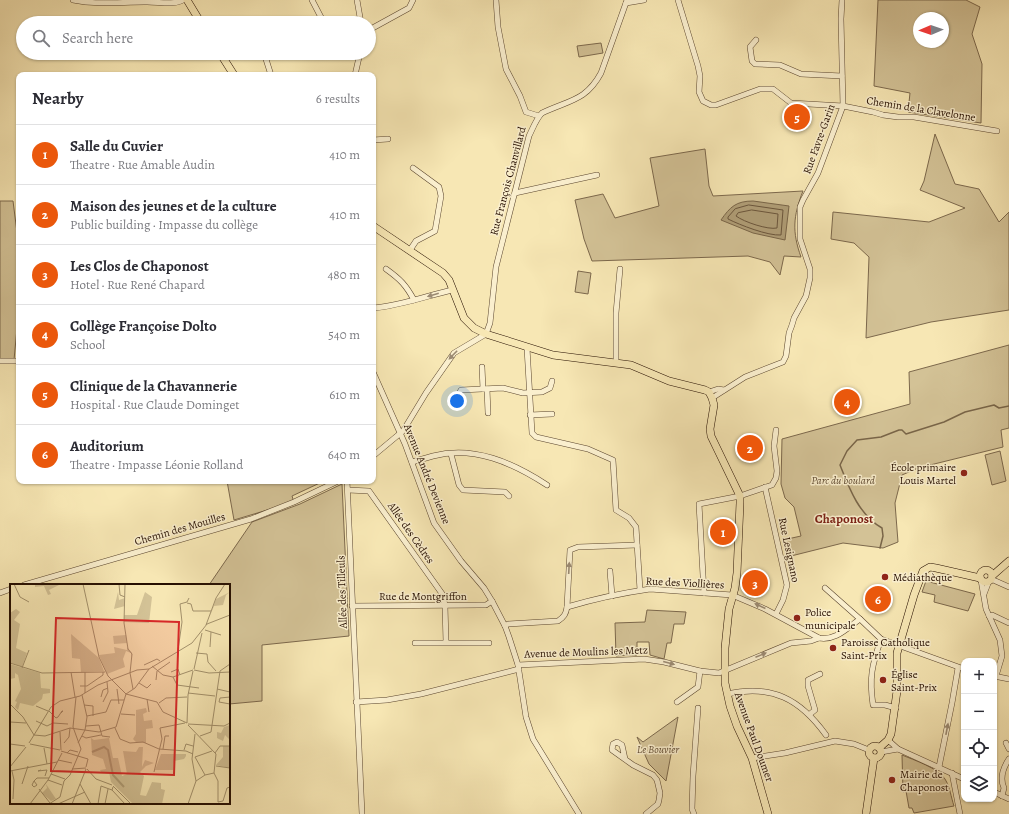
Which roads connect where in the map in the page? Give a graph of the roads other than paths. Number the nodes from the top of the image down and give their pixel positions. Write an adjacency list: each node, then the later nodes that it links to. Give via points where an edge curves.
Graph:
1 (73, 0): 2 (street, via 118,3)
2 (183, 0)
3 (187, 0): 12 (main road)
4 (312, 0): 13 (street)
5 (357, 0): 14 (street)
6 (413, 0): 15 (street, via 409,8)
7 (496, 0): 25 (street, via 506,69 526,112)
8 (644, 0): 11 (street)
9 (678, 0): 24 (street, Chemin de la Clavelonne, via 698,66 699,92 703,102 716,105 760,89 773,89 791,103)
10 (842, 0): 23 (street, Rue Favre-Garin)
11 (627, 1): 25 (street, Rue François Chanvillard, via 595,84 580,98)
12 (197, 16)
13 (320, 16)
14 (360, 16)
15 (376, 26)
16 (756, 40): 23 (street, via 750,47 752,61 755,64 780,65 800,74)
17 (224, 60): 20 (main road)
18 (267, 60): 21 (street)
19 (358, 60): 22 (street)
20 (232, 72)
21 (271, 72)
22 (356, 72)
23 (842, 76): 24 (street, Rue Favre-Garin)
24 (843, 106): 26 (street, Chemin de la Clavelonne, via 883,115 920,118); 49 (street, Rue Favre-Garin, via 818,173 800,207 800,240 810,269 810,278 806,296 789,333 785,359 781,364 744,378 720,394)
25 (539, 116): 31 (street, Rue François Chanvillard, via 529,136)
26 (997, 131)
27 (388, 139): 28 (street)
28 (376, 140)
29 (413, 168): 33 (street, via 439,187 441,196 435,231 416,241)
30 (597, 175): 31 (street)
31 (515, 193): 39 (street, Rue François Chanvillard, via 496,267 490,323)
32 (376, 228): 33 (main road)
33 (410, 250): 36 (main road, via 443,273)
34 (386, 269): 37 (street, via 406,285)
35 (620, 269): 43 (street, via 616,313)
36 (452, 290): 37 (street, one-way to 37); 39 (main road, via 464,318 474,328)
37 (414, 300): 38 (street)
38 (376, 307)
39 (486, 334): 40 (main road); 55 (street, one-way to 55, via 454,353)
40 (527, 348): 43 (main road, via 553,355); 48 (street)
41 (0, 361): 42 (street)
42 (16, 361)
43 (616, 362): 49 (main road, via 631,365 669,381 696,387)
44 (482, 367): 47 (street)
45 (376, 379): 55 (street, Avenue André Devienne)
46 (552, 381): 48 (street, via 550,388 542,392)
47 (485, 389): 48 (street, via 503,388); 50 (street, via 461,390); 51 (street)
48 (529, 392): 53 (street)
49 (711, 395): 65 (main road, via 714,405 711,436)
50 (457, 397)
51 (488, 413)
52 (552, 414): 53 (street)
53 (530, 415): 66 (street, via 532,430 536,437 588,449 613,460 615,506 619,513 634,523)
54 (776, 430): 62 (street, via 776,478 772,485)
55 (400, 434): 56 (street); 58 (street, Avenue André Devienne)
56 (376, 454)
57 (451, 454): 58 (street); 61 (street, via 476,454 496,458 514,465); 64 (street, via 459,485 463,490 505,492)
58 (412, 462): 81 (street, Avenue André Devienne, via 430,514 438,529)
59 (332, 484): 71 (street, Chemin des Mouilles, via 251,519)
60 (347, 484): 63 (street, Allée des Tilleuls)
61 (547, 485)
62 (765, 488): 65 (street); 85 (street, Rue Lesignano, via 787,585)
63 (348, 490): 82 (street, Allée des Tilleuls); 83 (street, Allée des Cèdres, via 369,491 443,595)
64 (509, 496)
65 (740, 496): 77 (street, via 698,504); 78 (main road, Avenue Paul Doumer, via 737,572)
66 (637, 545): 75 (street); 84 (street, one-way to 66, via 570,550 578,547)
67 (1007, 562): 69 (main road); 70 (main road)
68 (610, 570): 80 (street)
69 (982, 575): 70 (main road, via 985,583); 70 (main road, via 991,572); 79 (street); 95 (main road, via 969,576 930,567 923,571)
70 (991, 579): 72 (street); 79 (street)
71 (27, 584)
72 (1009, 587)
73 (825, 588): 87 (street)
74 (10, 589): 76 (street)
75 (640, 590): 77 (street, Rue des Viollières); 80 (street, Rue des Viollières)
76 (0, 593)
77 (704, 593): 78 (street, Rue des Viollières)
78 (732, 595): 85 (street, Rue des Viollières, one-way to 78); 99 (main road, Avenue Paul Doumer, via 727,623)
79 (984, 595): 86 (street)
80 (612, 596): 84 (street, Rue des Viollières)
81 (492, 601): 83 (street, Rue de Montgriffon, via 482,605); 89 (street, Avenue André Devienne)
82 (352, 606): 83 (street, Rue de Montgriffon); 106 (street, Allée des Tilleuls)
83 (445, 606): 92 (street)
84 (567, 607): 89 (street, via 566,614 558,621)
85 (776, 614): 90 (street, Rue des Viollières)
86 (989, 616): 88 (street); 100 (street, via 1000,640 1002,656)
87 (860, 619): 90 (street, Avenue de Moulins les Metz, via 837,636); 91 (street)
88 (1009, 623)
89 (505, 626): 96 (street, Avenue André Devienne)
90 (819, 638): 99 (street, Avenue de Moulins les Metz, one-way to 90, via 791,643)
91 (882, 639): 95 (street); 109 (street, via 873,662 870,688 873,705)
92 (446, 642): 93 (street); 94 (street)
93 (416, 643)
94 (489, 643)
95 (899, 646): 97 (street); 109 (main road)
96 (518, 667): 101 (street, Avenue de Moulins les Metz, one-way to 101, via 644,658); 106 (street, Avenue de Moulins les Metz, via 422,694); 129 (street, Avenue André Devienne, via 532,738)
97 (958, 668): 98 (street); 122 (street, one-way to 97)
98 (961, 668)
99 (725, 670): 101 (street, Avenue de Moulins les Metz, via 719,673); 105 (main road, Avenue Paul Doumer)
100 (997, 670)
101 (700, 671): 107 (street, via 698,688)
102 (820, 674): 110 (street, via 808,680 815,710)
103 (997, 676): 104 (street)
104 (1009, 679)
105 (727, 694): 110 (street, via 750,691 778,695 794,702); 118 (main road, Avenue Paul Doumer, via 737,726)
106 (356, 702): 128 (street)
107 (677, 702)
108 (698, 708): 131 (street, via 693,776)
109 (896, 708): 112 (main road)
110 (810, 714): 111 (street)
111 (826, 735)
112 (888, 740): 114 (street); 117 (main road)
113 (1006, 743): 115 (street)
114 (898, 748): 117 (street); 122 (street)
115 (1009, 749)
116 (869, 750): 117 (main road, via 874,746); 118 (street, via 835,741); 119 (main road, via 869,755)
117 (880, 750): 119 (main road, via 879,757)
118 (752, 758): 132 (main road, Avenue Paul Doumer)
119 (874, 758): 133 (main road)
120 (625, 759): 130 (street, via 657,780 660,793 658,804)
121 (1009, 759): 126 (street, via 1005,765)
122 (939, 767): 123 (street)
123 (952, 773): 124 (street); 134 (street)
124 (961, 778)
125 (997, 794): 126 (street)
126 (1002, 796): 127 (street)
127 (1009, 799)
128 (362, 814)
129 (579, 814)
130 (646, 814)
131 (694, 814)
132 (768, 814)
133 (866, 814)
134 (960, 814)

